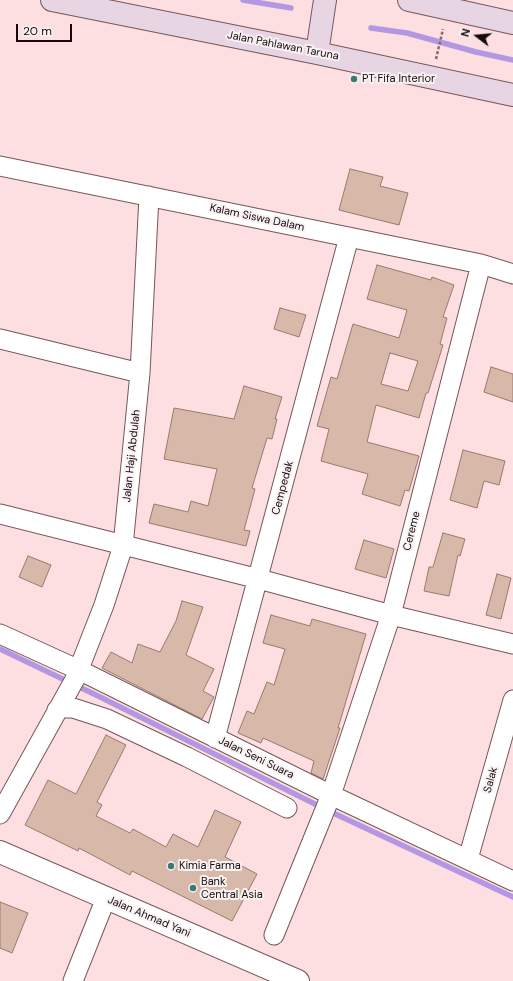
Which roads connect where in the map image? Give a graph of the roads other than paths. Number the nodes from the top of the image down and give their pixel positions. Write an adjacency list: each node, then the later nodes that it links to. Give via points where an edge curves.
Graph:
1 (52, 0): 5 (main road, Jalan Pahlawan Taruna)
2 (325, 0): 5 (main road)
3 (409, 0): 4 (main road)
4 (513, 23)
5 (317, 53): 6 (main road, Jalan Pahlawan Taruna)
6 (513, 95)
7 (0, 166): 8 (street, Kalam Siswa Dalam)
8 (149, 196): 9 (street, Kalam Siswa Dalam); 13 (street, Jalan Haji Abdulah)
9 (349, 237): 10 (street, Kalam Siswa Dalam); 16 (street, Cempedak)
10 (481, 264): 11 (street, Kalam Siswa Dalam); 17 (street, Cereme)
11 (513, 274)
12 (0, 339): 13 (street)
13 (140, 373): 15 (street, Jalan Haji Abdulah)
14 (0, 514): 15 (street)
15 (123, 546): 16 (street); 20 (street, Jalan Haji Abdulah, via 104,605)
16 (259, 579): 17 (street); 23 (street, Cempedak)
17 (391, 615): 19 (street); 24 (street, Cereme)
18 (0, 634): 20 (street, Jalan Seni Suara)
19 (513, 644)
20 (77, 674): 22 (street, Jalan Haji Abdulah); 23 (street, Jalan Seni Suara)
21 (513, 700): 28 (street, Salak)
22 (59, 708): 25 (street, via 74,708 108,720); 26 (street, Jalan Haji Abdulah)
23 (215, 738): 24 (street, Jalan Seni Suara)
24 (327, 804): 28 (street, Jalan Seni Suara); 31 (street, Cereme)
25 (287, 808)
26 (0, 814)
27 (0, 852): 30 (street, Jalan Ahmad Yani)
28 (468, 859): 29 (street, Jalan Seni Suara)
29 (513, 880)
30 (106, 898): 32 (street); 33 (street, Jalan Ahmad Yani)
31 (274, 935)
32 (73, 981)
33 (298, 981)

